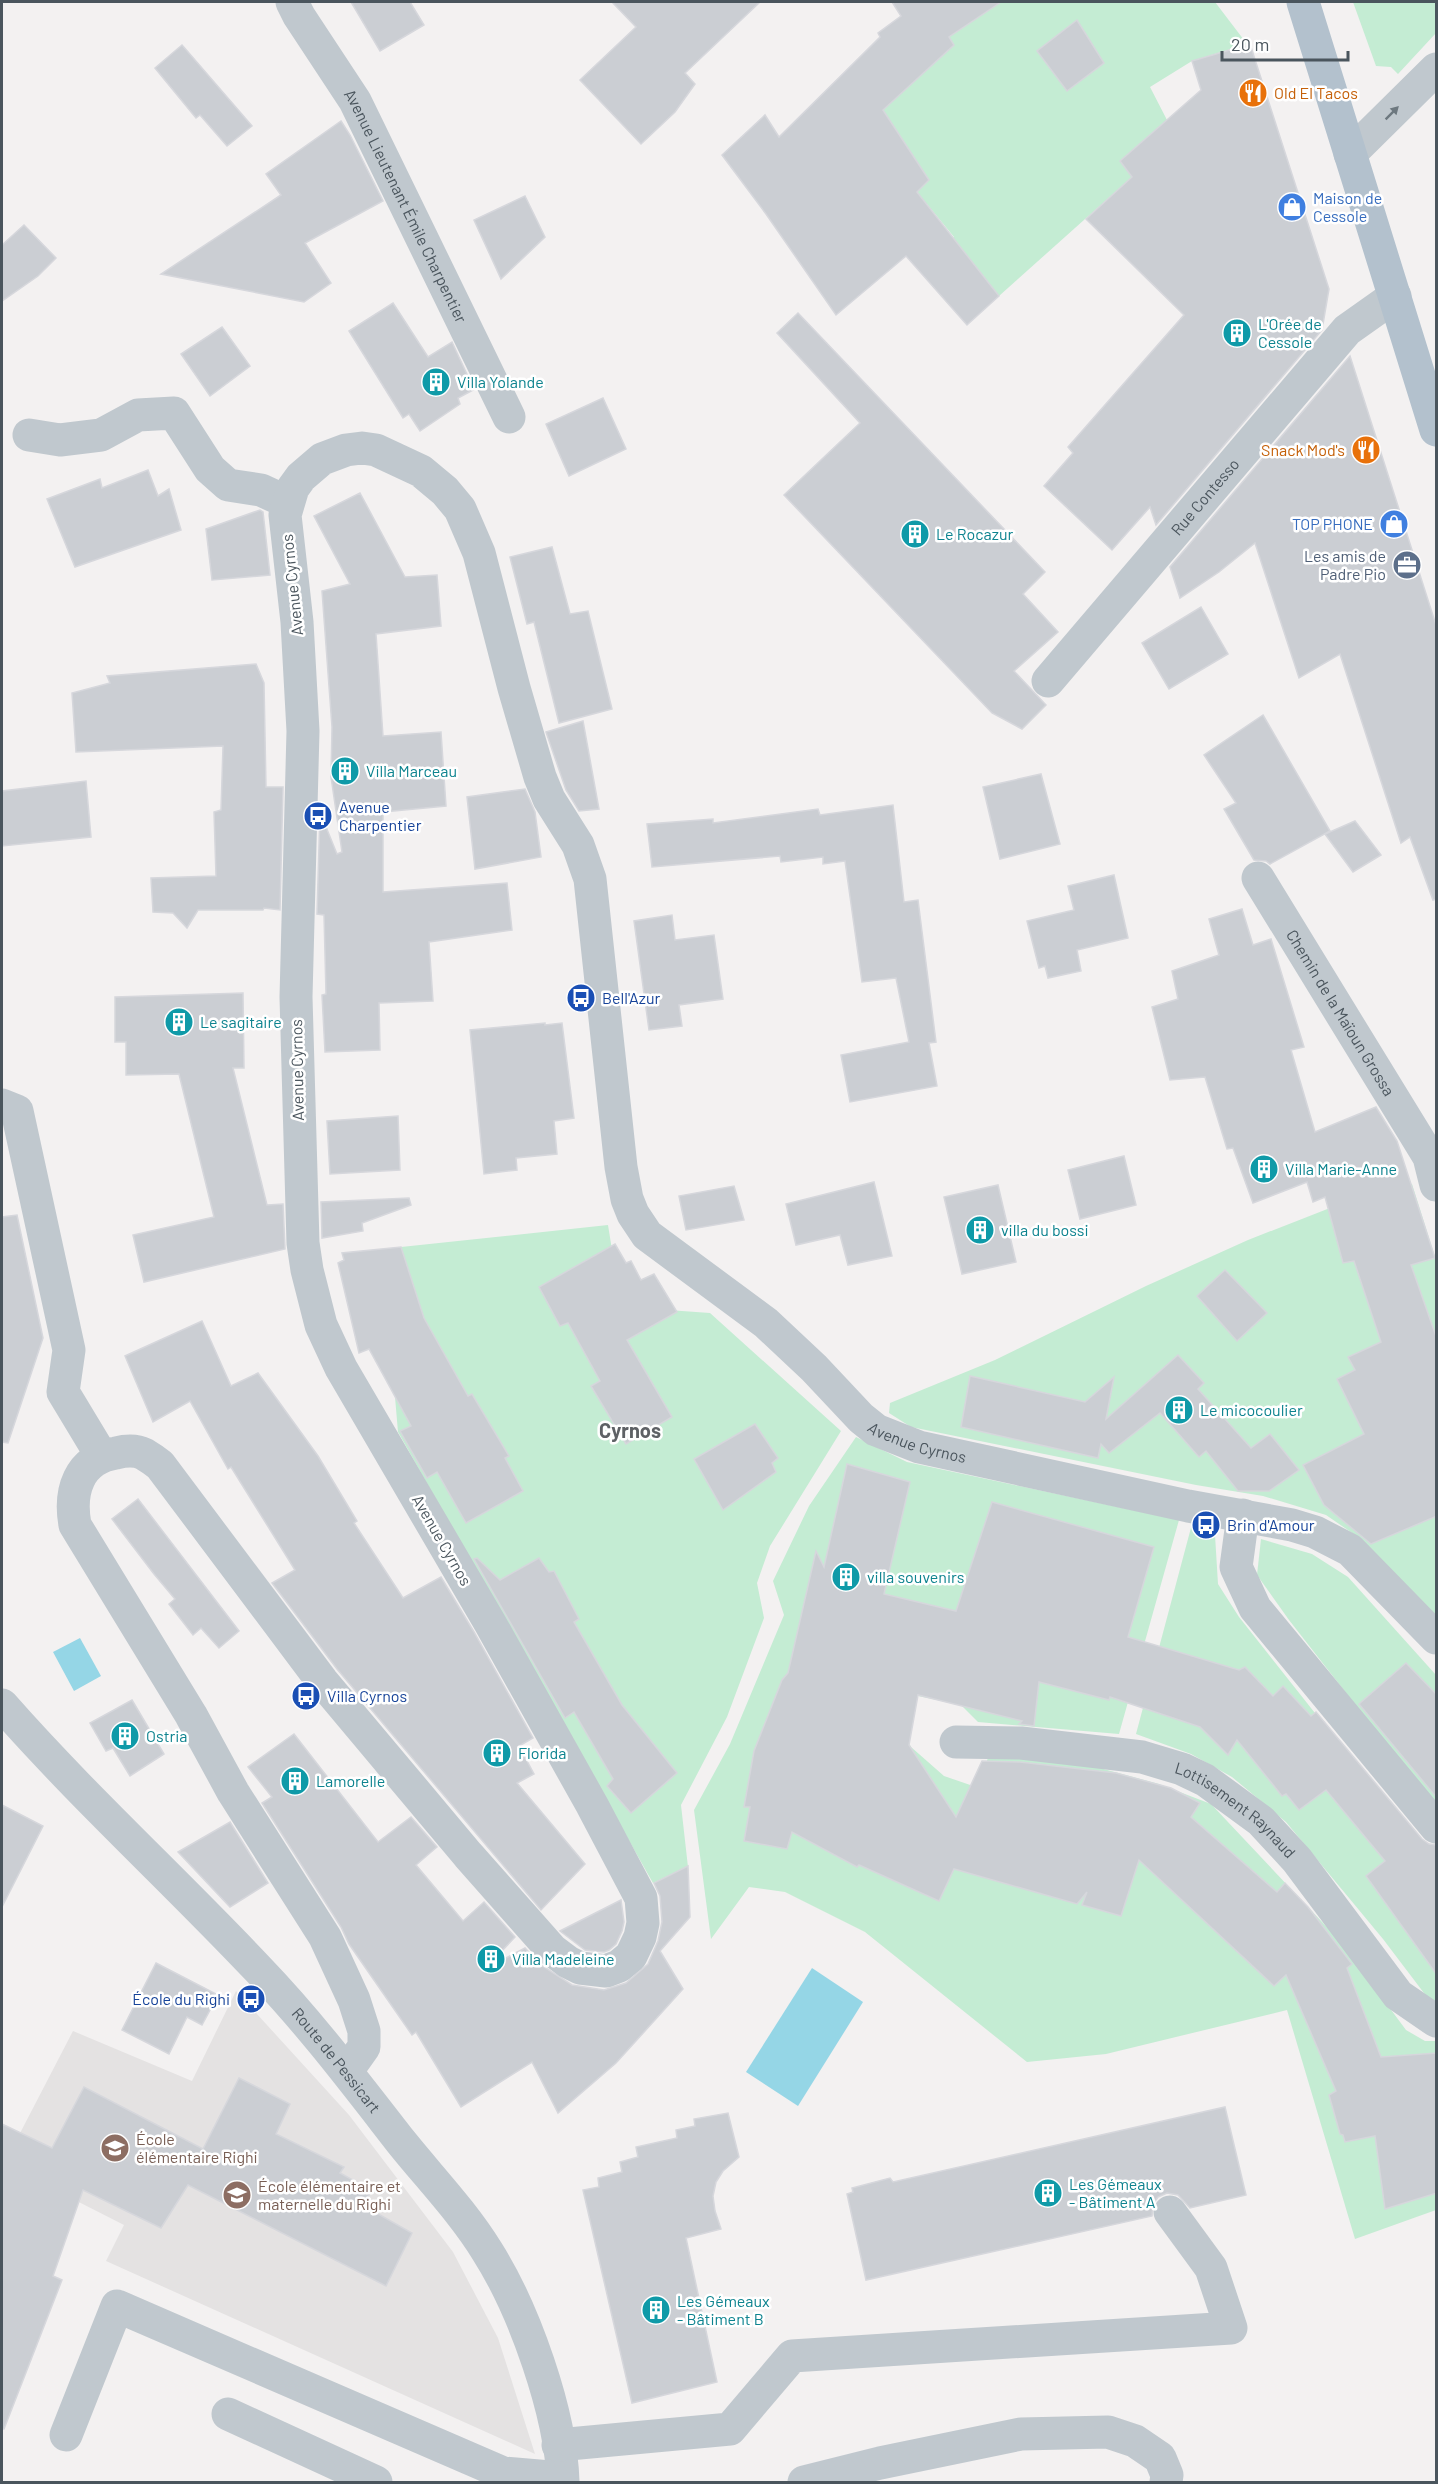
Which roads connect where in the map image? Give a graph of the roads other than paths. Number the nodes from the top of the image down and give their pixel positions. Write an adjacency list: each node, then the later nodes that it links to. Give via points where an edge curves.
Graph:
1 (292, 2): 6 (street, Avenue Lieutenant Émile Charpentier, via 355,101)
2 (1303, 2): 4 (main road)
3 (1437, 69): 4 (street, one-way to 3)
4 (1350, 154): 5 (main road)
5 (1395, 296): 7 (main road); 10 (street, Rue Contesso, via 1347,330)
6 (509, 417)
7 (1435, 418)
8 (29, 435): 9 (street, via 60,440 101,435 138,415 174,413 210,470 228,485 261,490)
9 (287, 502): 14 (street, Avenue Cyrnos, via 285,528 297,622 303,731 297,1085 303,1243 313,1298 341,1368 490,1623 634,1884 643,1923 631,1956 612,1968 592,1971 568,1962 552,1950 322,1682 160,1465 142,1453); 15 (street, Avenue Cyrnos, via 301,477 322,459 362,448 420,471 445,491 470,529 540,777 578,845 590,879 621,1167 630,1207 647,1235 758,1317 876,1430 919,1447)
10 (1048, 681)
11 (1258, 878): 13 (street, Chemin de la Maïoun Grossa, via 1429,1157)
12 (2, 1105): 14 (street, via 17,1111 69,1350 63,1392)
13 (1437, 1185)
14 (101, 1455): 21 (street, via 85,1467 76,1486 72,1506 75,1525 191,1714 233,1792 325,1937 364,2031 364,2048)
15 (1243, 1515): 16 (street, Avenue Cyrnos, via 1315,1532 1350,1550); 19 (street, via 1236,1568 1255,1608)
16 (1437, 1638)
17 (2, 1705): 21 (street, Route de Pessicart, via 260,1971)
18 (956, 1742): 20 (street, Lottisement Raynaud, via 1021,1743 1142,1757 1205,1780 1261,1821 1296,1860 1398,1995)
19 (1437, 1827)
20 (1437, 2021)
21 (347, 2071): 25 (street, Route de Pessicart, via 448,2197 506,2283 542,2377)
22 (1170, 2212): 25 (street, via 1211,2268 1231,2328 792,2356 730,2429)
23 (228, 2414): 27 (street)
24 (66, 2434): 26 (street, via 117,2306 503,2473)
25 (558, 2445): 26 (street, Route de Pessicart)
26 (563, 2480)
27 (376, 2482)
28 (804, 2482): 29 (street, via 1021,2434 1108,2432 1135,2441 1160,2458)
29 (1166, 2482)

